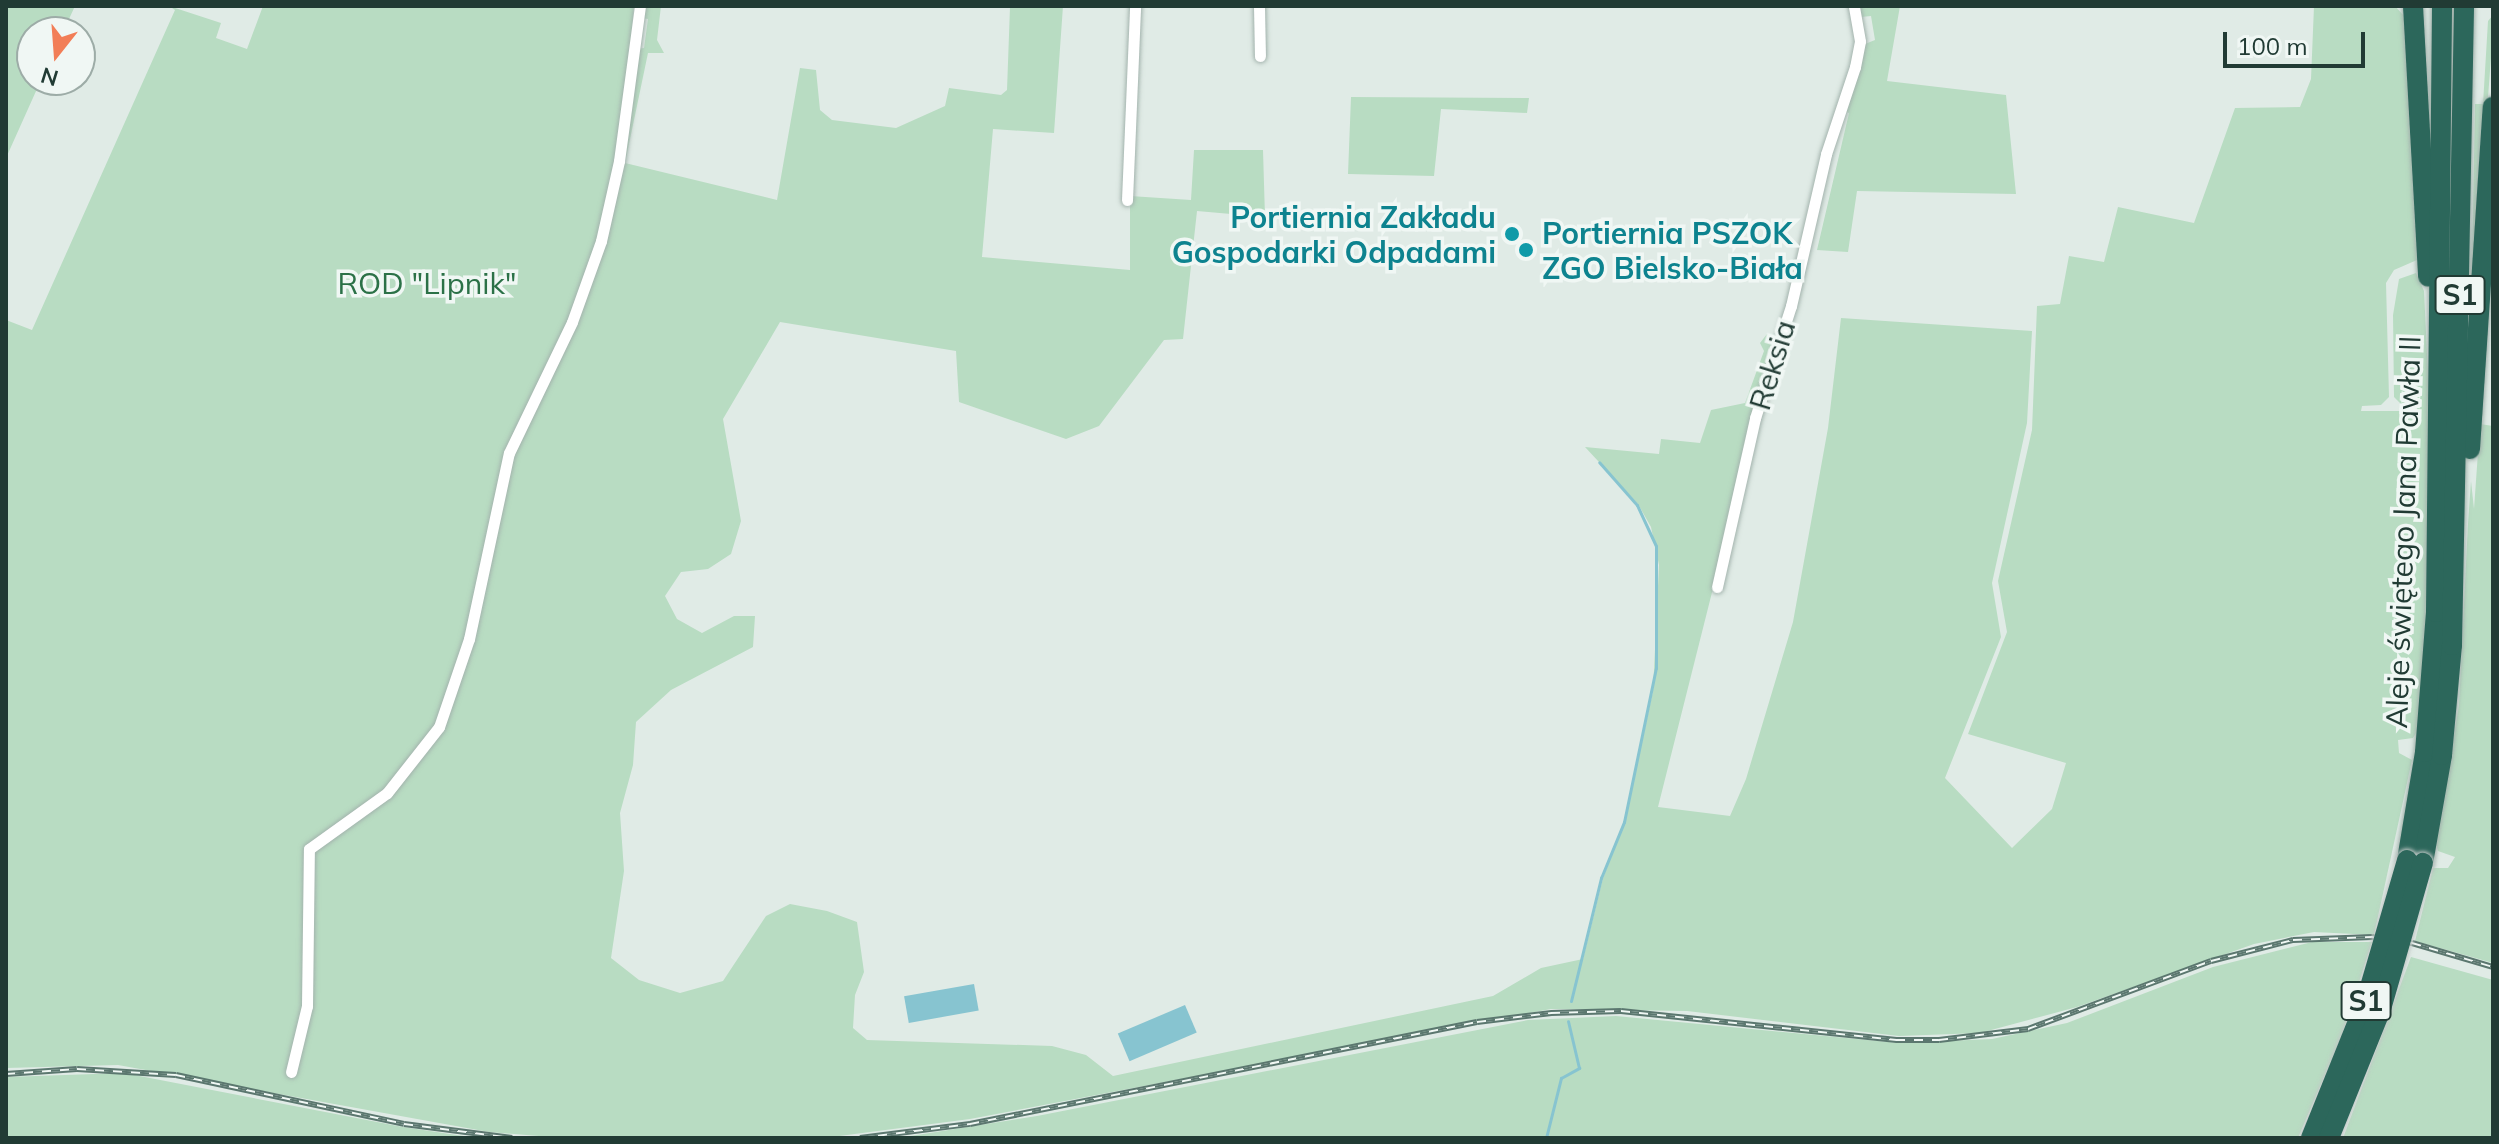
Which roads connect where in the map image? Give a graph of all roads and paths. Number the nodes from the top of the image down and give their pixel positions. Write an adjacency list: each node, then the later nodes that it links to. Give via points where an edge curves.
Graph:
1 (640, 6): 15 (street, via 619,161 601,241 572,322 509,453 469,639 439,727 387,793 309,849 307,1006)
2 (1135, 6): 10 (street)
3 (1259, 6): 8 (street)
4 (1854, 6): 13 (street, Reksia, via 1860,41 1855,67 1826,154 1791,306 1755,418)
5 (2413, 6): 11 (highway, via 2430,319)
6 (2442, 6): 11 (highway, Aleje świętego Jana Pawła II / S1)
7 (2464, 6): 12 (highway, Aleje świętego Jana Pawła II / S1)
8 (1260, 56)
9 (2493, 107): 12 (highway, via 2469,452)
10 (1127, 200)
11 (2440, 401): 14 (highway, Aleje świętego Jana Pawła II / S1, via 2432,680)
12 (2454, 584): 14 (highway, Aleje świętego Jana Pawła II / S1, via 2442,755)
13 (1717, 587)
14 (2415, 861): 16 (highway, Aleje świętego Jana Pawła II / S1, bridge); 17 (highway, Aleje świętego Jana Pawła II / S1, bridge, via 2381,1009)
15 (291, 1072)
16 (2311, 1138)
17 (2329, 1138)

